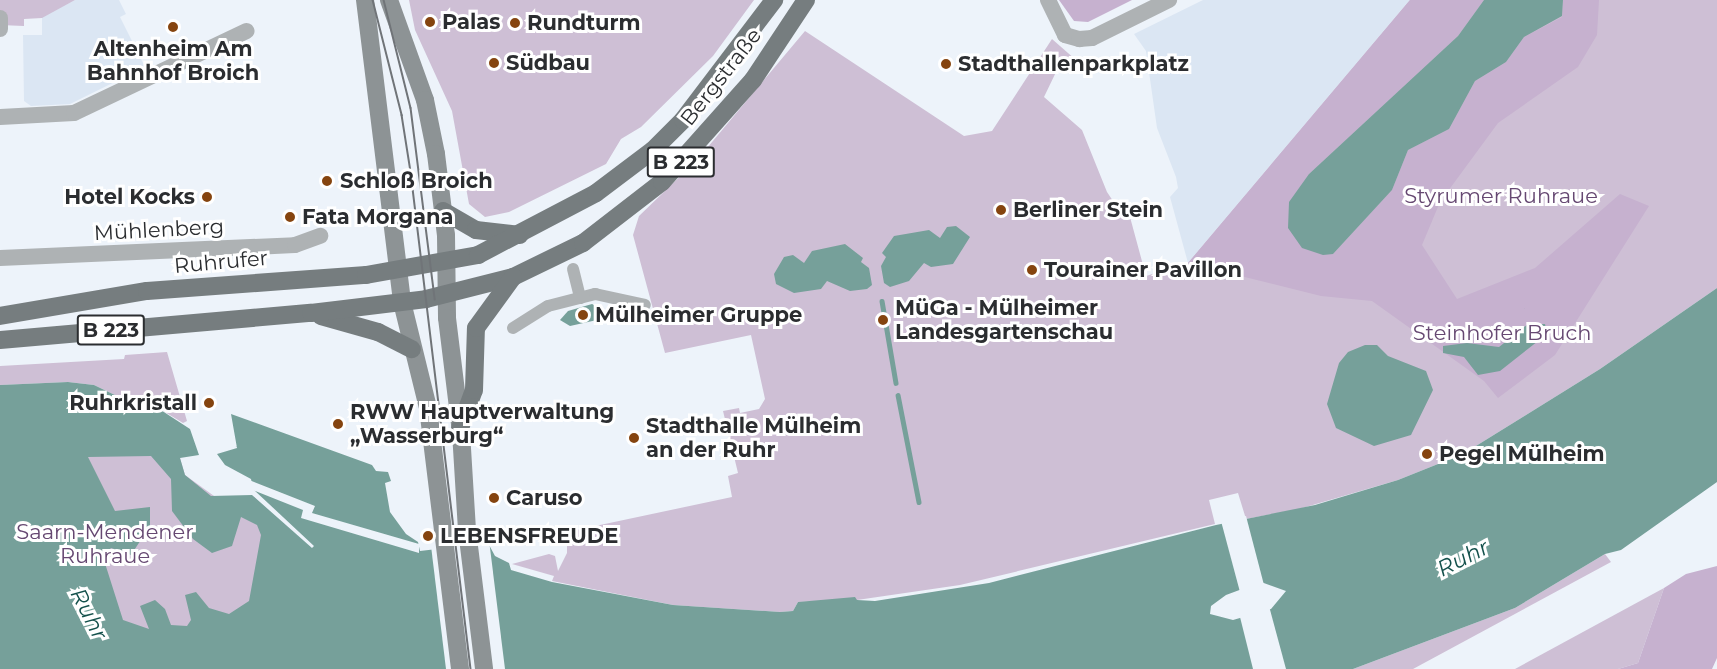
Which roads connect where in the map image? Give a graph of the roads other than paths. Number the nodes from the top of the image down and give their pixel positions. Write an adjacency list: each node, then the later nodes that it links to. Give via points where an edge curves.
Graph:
1 (365, 0): 17 (main road)
2 (390, 0): 11 (main road, via 425,100)
3 (774, 0): 12 (main road, Bergstraße / B 223, via 683,120 653,150 596,193)
4 (806, 0): 18 (main road, Bergstraße / B 223, via 753,80 662,182 583,243)
5 (1048, 0): 6 (street, via 1065,34 1092,38)
6 (1161, 2)
7 (0, 18): 8 (street)
8 (0, 29)
9 (247, 31): 10 (street, via 74,113)
10 (0, 117)
11 (443, 211): 12 (main road, via 476,230); 15 (main road)
12 (522, 235): 15 (main road, Bergstraße / B 223, via 478,255)
13 (320, 236): 14 (street, Mühlenberg, via 295,245)
14 (0, 258)
15 (448, 262): 17 (main road, Ruhrufer / B 223); 19 (main road)
16 (573, 269): 20 (street)
17 (399, 271): 21 (main road); 24 (main road, Ruhrufer / B 223, via 147,291)
18 (513, 278): 19 (main road, Bergstraße / B 223); 28 (main road, via 476,328 474,390)
19 (447, 295): 21 (main road, B 223); 28 (main road)
20 (580, 298): 22 (street, via 595,294); 25 (street, via 548,306)
21 (402, 302): 23 (main road, B 223); 27 (main road)
22 (645, 305)
23 (310, 313): 26 (main road, B 223); 27 (main road, via 378,332)
24 (0, 316)
25 (513, 328)
26 (0, 340)
27 (412, 349): 29 (main road, via 428,408)
28 (461, 430): 30 (main road, via 467,530)
29 (460, 669)
30 (484, 669)

